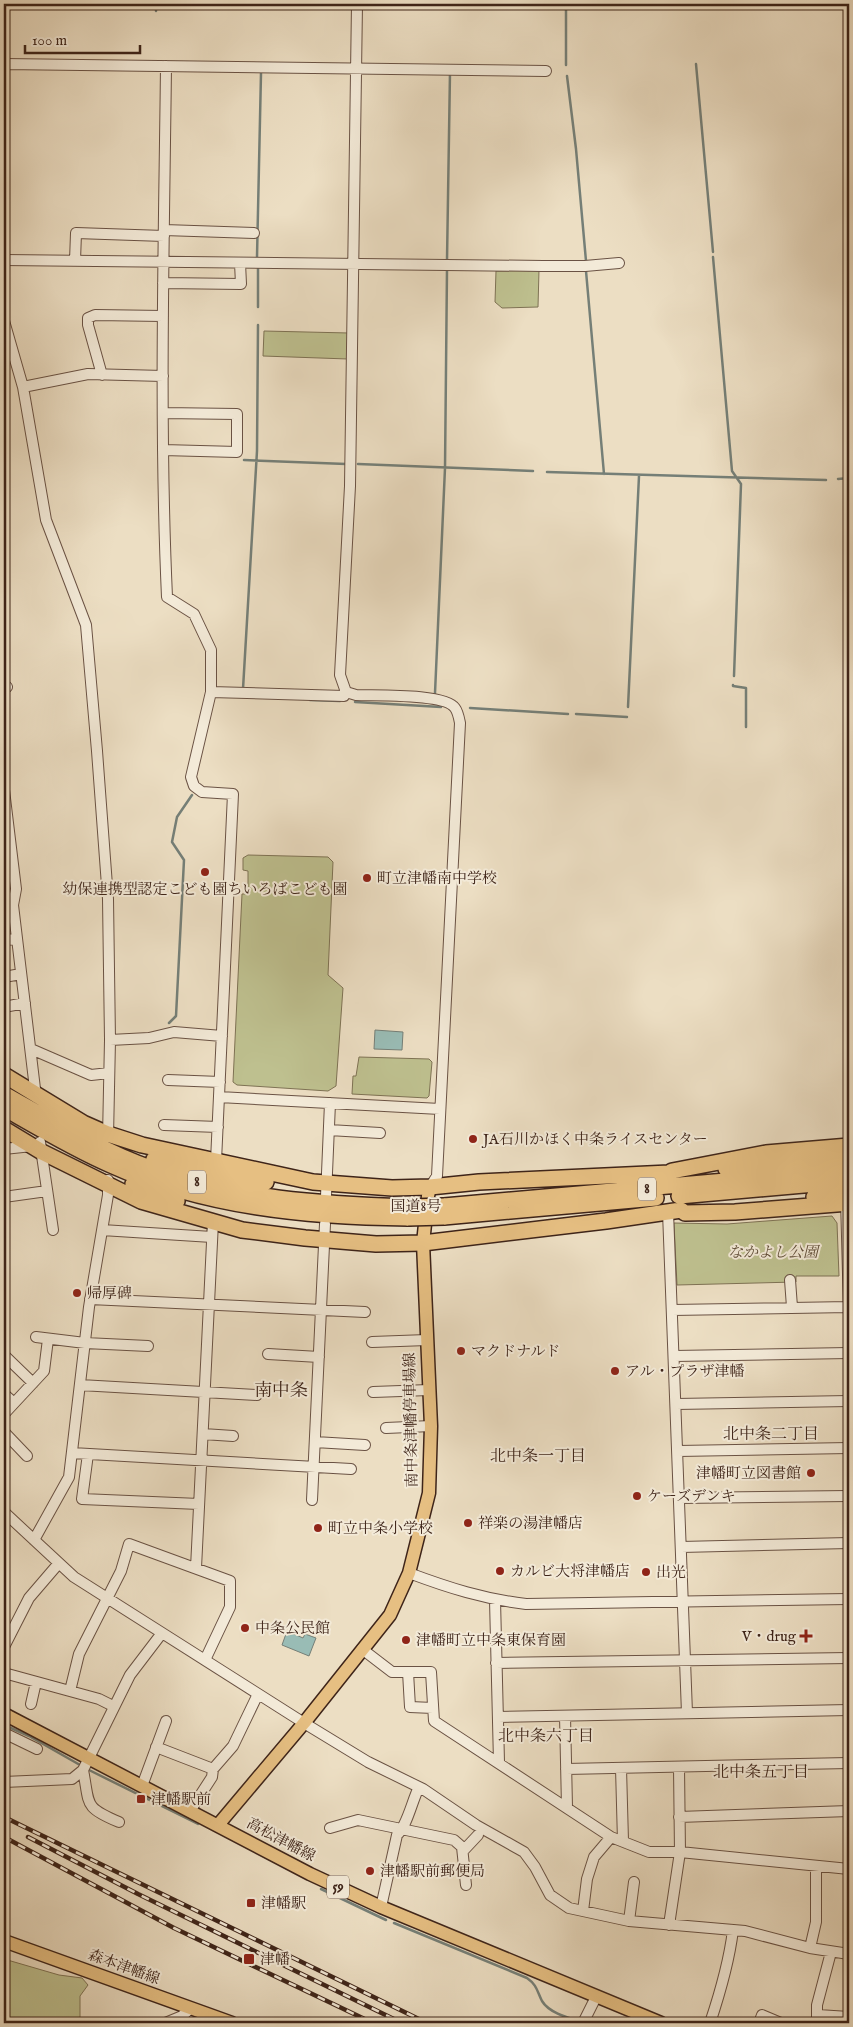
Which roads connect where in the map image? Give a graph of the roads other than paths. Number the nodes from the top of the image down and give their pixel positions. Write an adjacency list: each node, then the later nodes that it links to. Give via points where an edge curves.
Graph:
1 (357, 4): 3 (street)
2 (166, 66): 3 (street); 5 (street, via 4,64); 6 (street)
3 (356, 67): 4 (street); 13 (street)
4 (546, 71)
5 (4, 96)
6 (164, 233): 7 (street); 9 (street, via 76,233); 10 (street)
7 (254, 233)
8 (4, 260): 9 (street)
9 (75, 261): 10 (street)
10 (163, 263): 11 (street); 14 (street)
11 (240, 263): 13 (street); 14 (street, via 241,284)
12 (620, 263): 13 (street, via 585,266)
13 (353, 264): 23 (street, via 350,486 340,675)
14 (163, 282): 15 (street)
15 (163, 316): 17 (street, via 88,318); 18 (street)
16 (4, 321): 19 (street)
17 (102, 375): 18 (street); 19 (street, via 74,376)
18 (163, 376): 20 (street)
19 (23, 387): 33 (street, via 46,520 86,625 108,899)
20 (163, 412): 21 (street); 21 (street, via 237,414 237,452)
21 (163, 450): 22 (street, via 167,597 194,614 211,650)
22 (211, 692): 23 (street, via 344,696); 32 (street, via 191,777 194,786 202,792 233,794)
23 (346, 692): 44 (street, via 356,696 438,700 455,707 460,723)
24 (4, 790): 25 (street, via 16,889)
25 (9, 900): 26 (street)
26 (17, 939): 27 (street); 28 (street)
27 (4, 940)
28 (22, 974): 29 (street); 30 (street)
29 (4, 977)
30 (25, 1004): 31 (street); 34 (street)
31 (4, 1007)
32 (222, 1036): 33 (street, via 174,1032 149,1038); 38 (street)
33 (110, 1040): 35 (street)
34 (31, 1049): 35 (street, via 91,1075); 41 (street)
35 (110, 1073): 52 (street)
36 (4, 1076): 41 (highway)
37 (168, 1080): 38 (street)
38 (220, 1082): 40 (street)
39 (4, 1094): 46 (highway, 国道8号 / 8)
40 (220, 1097): 42 (street); 48 (street)
41 (36, 1099): 52 (highway)
42 (330, 1103): 44 (street); 50 (street)
43 (4, 1108): 66 (highway, 国道8号 / 8, via 111,1166 200,1196 283,1211 363,1218)
44 (440, 1109): 60 (street, via 437,1176)
45 (4, 1114): 70 (highway, 8, via 99,1167 167,1198)
46 (44, 1117): 59 (highway, 8, via 57,1117 125,1150 184,1167 265,1182); 66 (highway, 国道8号 / 8, via 121,1156 203,1184 284,1200)
47 (164, 1126): 48 (street)
48 (218, 1127): 56 (street)
49 (4, 1129): 53 (highway)
50 (329, 1130): 51 (street); 59 (street)
51 (380, 1133)
52 (108, 1136): 56 (highway)
53 (38, 1146): 54 (street); 57 (highway); 61 (street)
54 (4, 1150)
55 (847, 1156): 60 (highway, via 766,1153 668,1173 603,1181 479,1182); 65 (highway, 国道8号 / 8)
56 (216, 1161): 59 (highway)
57 (108, 1180): 67 (highway, via 141,1201); 69 (street)
58 (849, 1181): 65 (highway, 国道8号 / 8, via 550,1209)
59 (322, 1187): 60 (highway)
60 (430, 1187): 71 (main road, 南中条津幡停車場線)
61 (47, 1191): 62 (street); 68 (street)
62 (4, 1197)
63 (847, 1198): 64 (highway, via 731,1203); 72 (street)
64 (675, 1211): 71 (highway, via 606,1216); 78 (street)
65 (444, 1212): 66 (highway, 国道8号 / 8, bridge)
66 (408, 1213)
67 (212, 1229): 69 (street); 70 (highway, via 305,1238); 75 (street)
68 (53, 1230)
69 (102, 1230): 74 (street)
70 (321, 1234): 71 (highway, via 376,1244); 79 (street)
71 (423, 1243): 84 (main road, 南中条津幡停車場線)
72 (848, 1264): 77 (street)
73 (790, 1280): 76 (street)
74 (90, 1299): 75 (street); 86 (street)
75 (209, 1305): 79 (street); 97 (street)
76 (792, 1307): 77 (street); 78 (street)
77 (849, 1307): 81 (street)
78 (672, 1310): 91 (street)
79 (321, 1311): 80 (street); 92 (street)
80 (365, 1312)
81 (849, 1312)
82 (36, 1337): 83 (street)
83 (48, 1339): 86 (street); 93 (street, via 44,1371)
84 (427, 1340): 85 (street); 95 (main road, 南中条津幡停車場線)
85 (372, 1342)
86 (85, 1343): 87 (street); 94 (street)
87 (148, 1346)
88 (849, 1353): 91 (street)
89 (268, 1354): 92 (street)
90 (4, 1355): 93 (street)
91 (674, 1356): 102 (street)
92 (319, 1357): 109 (street)
93 (33, 1383): 101 (street)
94 (80, 1385): 97 (street); 113 (street)
95 (429, 1390): 96 (street); 104 (main road, 南中条津幡停車場線)
96 (373, 1392)
97 (205, 1393): 99 (street); 107 (street)
98 (4, 1394): 101 (street)
99 (256, 1395)
100 (849, 1401): 102 (street)
101 (14, 1403): 103 (street)
102 (676, 1404): 112 (street)
103 (4, 1414)
104 (431, 1426): 105 (street); 129 (main road, 南中条津幡停車場線, via 428,1494)
105 (386, 1428)
106 (4, 1432): 115 (street)
107 (203, 1434): 108 (street); 116 (street)
108 (233, 1436)
109 (315, 1442): 110 (street); 117 (street)
110 (365, 1445)
111 (849, 1448): 112 (street)
112 (678, 1452): 120 (street)
113 (72, 1453): 114 (street); 124 (street, via 68,1477)
114 (88, 1454): 116 (street); 122 (street, via 82,1499)
115 (27, 1456)
116 (202, 1460): 117 (street); 122 (street)
117 (314, 1466): 118 (street); 121 (street)
118 (351, 1469)
119 (849, 1496): 120 (street)
120 (679, 1498): 126 (street)
121 (312, 1500)
122 (199, 1504): 128 (street)
123 (4, 1514): 124 (street)
124 (34, 1540): 127 (street)
125 (849, 1543): 126 (street)
126 (681, 1547): 133 (street)
127 (59, 1563): 130 (street); 135 (street, via 29,1598)
128 (196, 1568): 130 (street, via 129,1544); 138 (street, via 230,1581 230,1608)
129 (409, 1573): 132 (street, via 450,1589); 136 (main road, 南中条津幡停車場線, via 390,1615)
130 (108, 1599): 134 (street); 144 (street, via 79,1654)
131 (849, 1599): 133 (street)
132 (495, 1600): 133 (street, via 526,1604); 140 (street)
133 (683, 1602): 139 (street)
134 (162, 1633): 138 (street); 147 (street, via 130,1675)
135 (4, 1647)
136 (362, 1649): 141 (street, via 392,1672); 155 (main road, 南中条津幡停車場線)
137 (849, 1658): 139 (street)
138 (205, 1660): 145 (street)
139 (685, 1660): 140 (street); 150 (street)
140 (496, 1663): 153 (street)
141 (408, 1672): 148 (street, via 410,1707); 148 (street, via 431,1672)
142 (4, 1673): 143 (street)
143 (36, 1682): 144 (street); 146 (street)
144 (70, 1691): 147 (street)
145 (258, 1694): 155 (street); 164 (street, via 232,1746)
146 (31, 1704)
147 (113, 1706): 161 (street)
148 (433, 1708): 159 (street, via 434,1721)
149 (849, 1710): 150 (street)
150 (687, 1713): 152 (street)
151 (4, 1714): 161 (main road, 高松津幡線 / 59)
152 (565, 1716): 153 (street); 165 (street)
153 (498, 1717): 159 (street)
154 (166, 1721): 157 (street)
155 (304, 1723): 168 (street, via 368,1762); 174 (main road, 南中条津幡停車場線)
156 (4, 1733): 158 (street)
157 (156, 1747): 164 (street); 167 (street)
158 (37, 1749)
159 (499, 1762): 169 (street)
160 (849, 1763): 162 (street)
161 (86, 1764): 166 (street, via 72,1779); 167 (main road, 高松津幡線 / 59); 173 (street, via 91,1807)
162 (679, 1767): 163 (street); 172 (street)
163 (621, 1768): 165 (street); 179 (street)
164 (213, 1769): 170 (street, via 212,1777)
165 (566, 1769): 169 (street)
166 (4, 1782)
167 (142, 1786): 170 (main road, 高松津幡線 / 59)
168 (419, 1787): 176 (street); 187 (street, via 524,1852 550,1895 569,1908)
169 (567, 1807): 178 (street)
170 (190, 1811): 174 (main road, 高松津幡線 / 59)
171 (849, 1811): 172 (street)
172 (680, 1817): 181 (street)
173 (119, 1822)
174 (218, 1825): 186 (main road, 高松津幡線 / 59)
175 (330, 1828): 176 (street, via 358,1820)
176 (404, 1829): 180 (street, via 454,1840); 186 (street, via 397,1835)
177 (478, 1835): 180 (street)
178 (611, 1837): 179 (street); 187 (street, via 594,1858)
179 (623, 1841): 181 (street, via 649,1852)
180 (463, 1851): 185 (street)
181 (680, 1852): 182 (street); 189 (street)
182 (816, 1866): 183 (street); 192 (street, via 816,1922)
183 (849, 1869)
184 (634, 1882): 188 (street)
185 (466, 1885)
186 (381, 1907): 195 (main road, 高松津幡線 / 59)
187 (582, 1911): 188 (street)
188 (629, 1921): 189 (street)
189 (668, 1925): 190 (street)
190 (733, 1930): 192 (street); 203 (street, via 721,1992)
191 (4, 1940): 196 (main road, 森本津幡線)
192 (810, 1948): 193 (street)
193 (831, 1952): 194 (street); 198 (street, via 817,2005)
194 (849, 1954)
195 (596, 1997): 199 (street); 202 (main road, 高松津幡線 / 59)
196 (191, 2008): 200 (street, via 182,2016); 201 (main road, 森本津幡線)
197 (849, 2017): 198 (street)
198 (818, 2019)
199 (584, 2022)
200 (164, 2023)
201 (232, 2023)
202 (661, 2023)
203 (710, 2023)
204 (759, 2023): 205 (street, via 762,2015)
205 (781, 2023)

